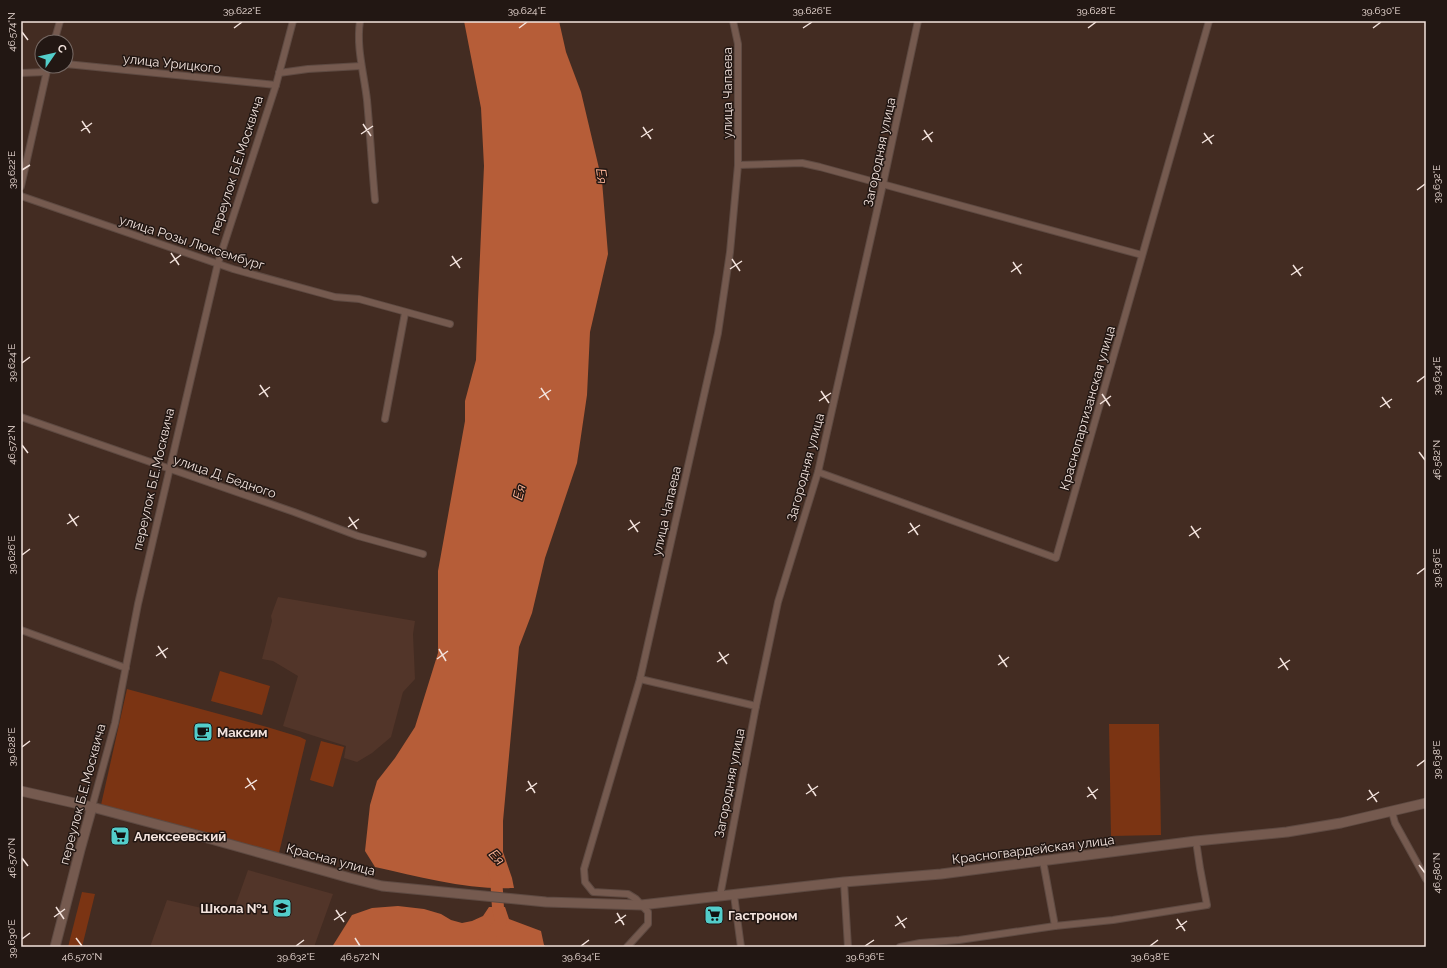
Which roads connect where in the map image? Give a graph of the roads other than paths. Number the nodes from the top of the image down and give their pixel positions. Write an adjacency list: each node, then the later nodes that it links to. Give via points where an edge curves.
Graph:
1 (60, 21): 7 (street)
2 (293, 21): 13 (street, переулок Б.Е.Москвича)
3 (360, 21): 9 (street)
4 (733, 21): 15 (street, улица Чапаева, via 738,44)
5 (918, 21): 16 (street, Загородняя улица)
6 (1208, 21): 20 (street, Краснопартизанская улица)
7 (56, 34)
8 (74, 65): 14 (street, улица Урицкого)
9 (361, 66): 13 (street, via 308,69); 19 (street, via 367,98)
10 (34, 70): 11 (street)
11 (21, 72)
12 (46, 74): 17 (street)
13 (279, 74): 14 (street, переулок Б.Е.Москвича)
14 (276, 85): 21 (street, переулок Б.Е.Москвича)
15 (738, 165): 16 (street, via 802,163); 31 (street, улица Чапаева, via 730,252 718,333)
16 (883, 184): 20 (street); 27 (street, Загородняя улица)
17 (21, 186)
18 (21, 196): 21 (street, улица Розы Люксембург)
19 (374, 200)
20 (1142, 255): 27 (street, Краснопартизанская улица, via 1056,558)
21 (218, 263): 22 (street, улица Розы Люксембург, via 335,298 359,299); 26 (street, переулок Б.Е.Москвича)
22 (405, 313): 23 (street, улица Розы Люксембург); 25 (street)
23 (450, 324)
24 (21, 417): 26 (street, улица Д. Бедного)
25 (385, 419)
26 (169, 468): 28 (street, улица Д. Бедного, via 358,536); 30 (street, переулок Б.Е.Москвича)
27 (818, 472): 32 (street, Загородняя улица, via 778,602)
28 (423, 554)
29 (21, 630): 30 (street)
30 (126, 668): 35 (street, переулок Б.Е.Москвича, via 115,723)
31 (640, 679): 32 (street); 43 (street, улица Чапаева, via 584,869 585,882 593,892 628,894)
32 (756, 706): 42 (street, Загородняя улица)
33 (21, 791): 35 (street, Красная улица)
34 (1426, 804): 36 (street, Красногвардейская улица)
35 (92, 807): 43 (street, Красная улица, via 382,886 546,902); 45 (street, переулок Б.Е.Москвича)
36 (1392, 812): 37 (street, Красногвардейская улица, via 1287,832); 39 (street, via 1395,823)
37 (1196, 841): 38 (street, Красногвардейская улица); 44 (street, via 1207,905)
38 (1044, 861): 40 (street, Красногвардейская улица, via 941,874); 44 (street)
39 (1426, 879)
40 (844, 882): 41 (street, Красногвардейская улица); 48 (street)
41 (734, 895): 42 (street, Красногвардейская улица); 47 (street)
42 (720, 896): 43 (street, Красногвардейская улица)
43 (641, 905): 46 (street, via 648,912 648,924)
44 (1055, 926): 49 (street)
45 (55, 947)
46 (627, 947)
47 (741, 947)
48 (848, 947)
49 (900, 947)

